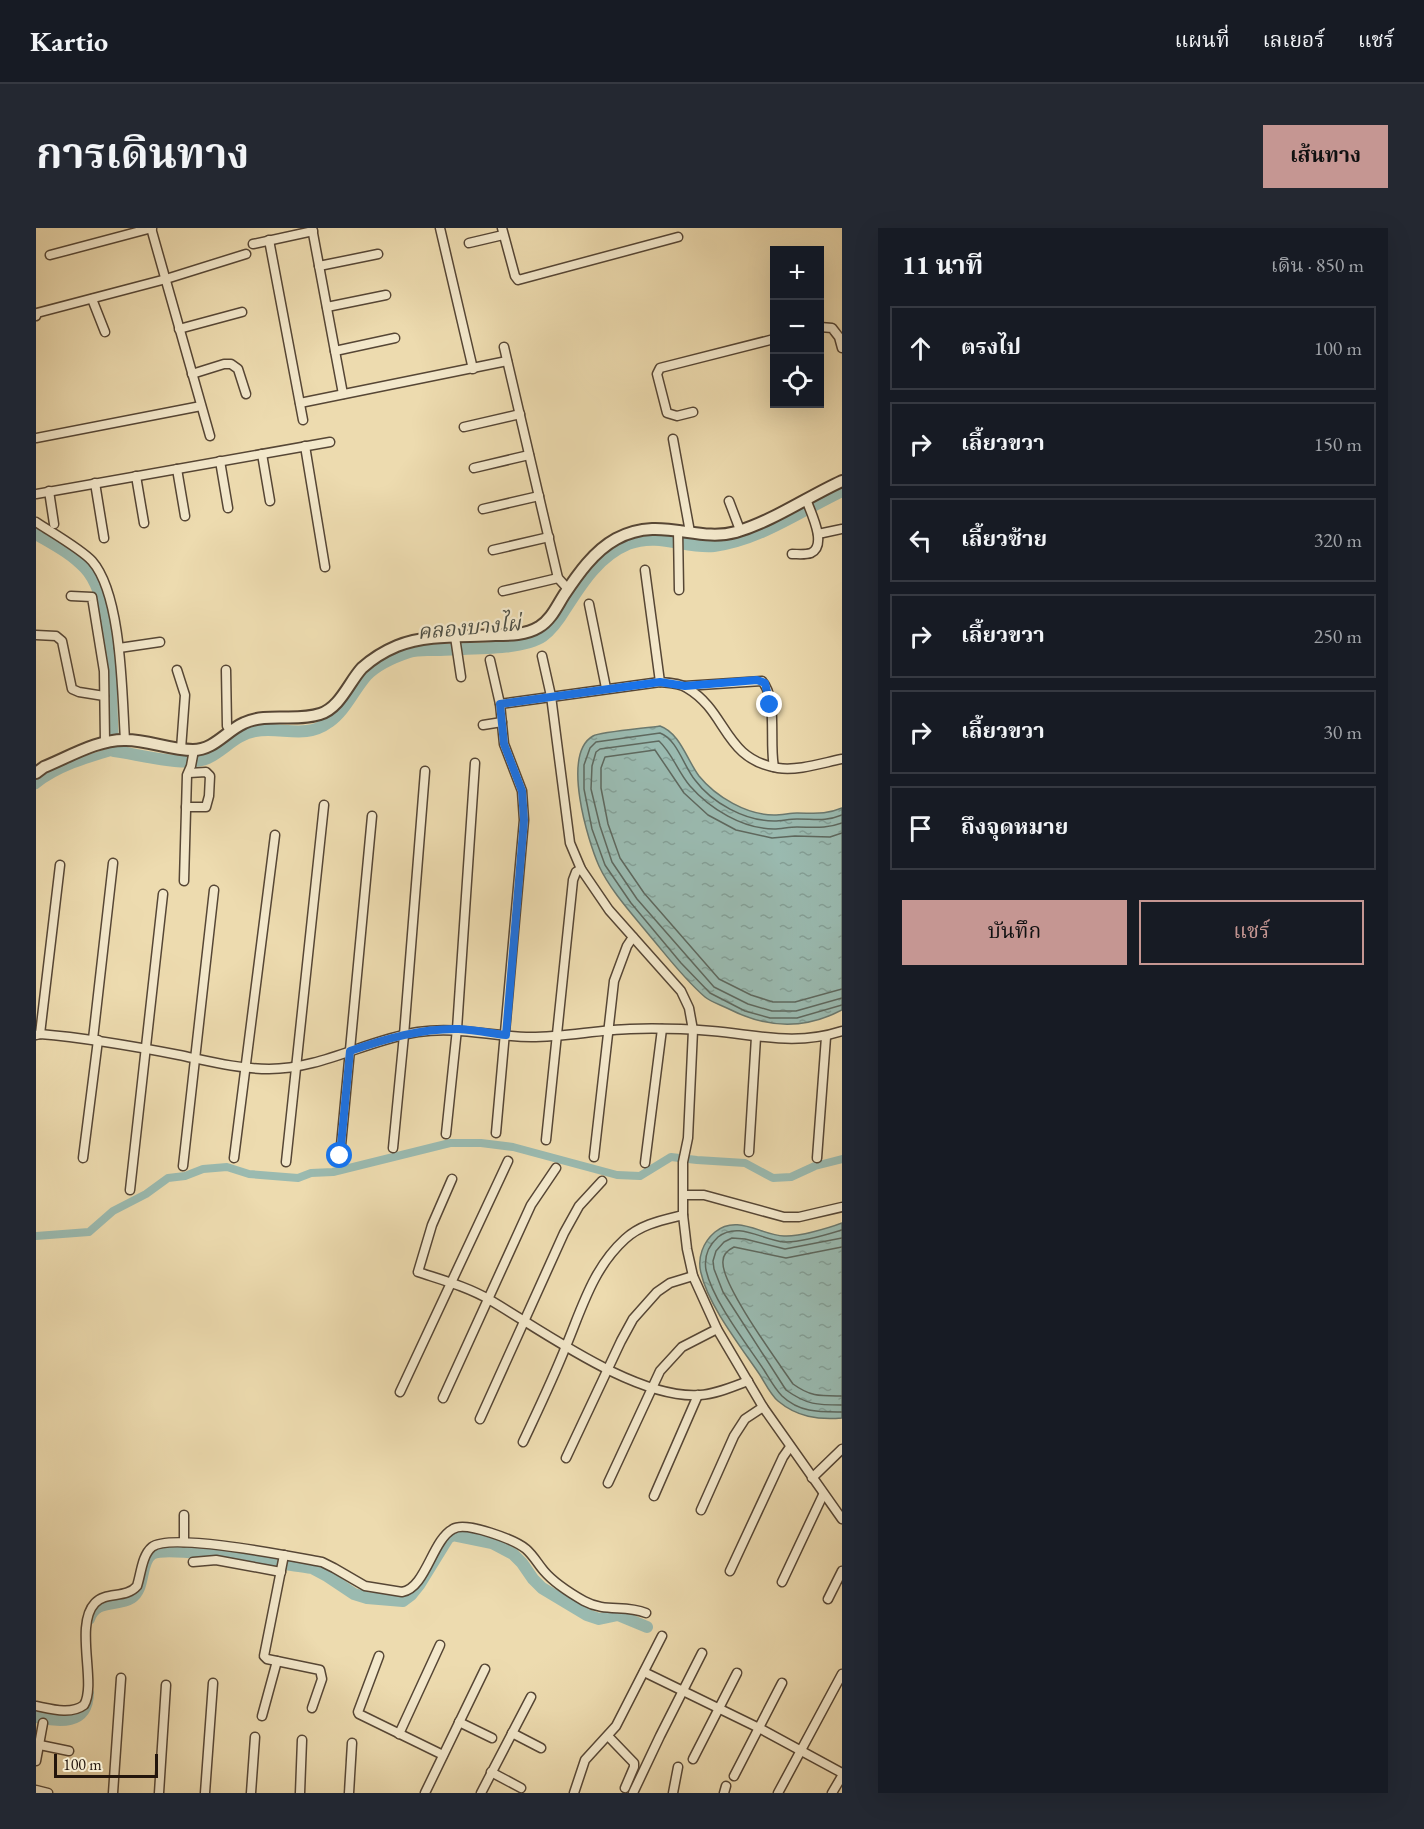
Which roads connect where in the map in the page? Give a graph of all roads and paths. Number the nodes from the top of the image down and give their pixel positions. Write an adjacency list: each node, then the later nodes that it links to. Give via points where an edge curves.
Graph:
1 (151, 228): 11 (street); 13 (street)
2 (440, 228): 28 (street)
3 (312, 229): 6 (street); 12 (street)
4 (502, 231): 5 (street, via 518,280); 7 (street)
5 (678, 237)
6 (269, 240): 8 (street); 32 (street)
7 (469, 243)
8 (253, 244)
9 (246, 254): 13 (street)
10 (378, 254): 12 (street)
11 (50, 255)
12 (319, 266): 16 (street)
13 (166, 279): 15 (street); 20 (street)
14 (386, 295): 16 (street)
15 (92, 299): 18 (street); 21 (street)
16 (327, 307): 26 (street)
17 (242, 312): 20 (street)
18 (36, 315)
19 (824, 327): 25 (street, via 832,328)
20 (179, 329): 29 (street)
21 (105, 332)
22 (395, 338): 26 (street)
23 (770, 340): 34 (street, via 660,368 657,374 667,413 677,416)
24 (504, 347): 27 (street)
25 (842, 348)
26 (335, 351): 31 (street)
27 (507, 361): 28 (street); 35 (street)
28 (473, 369): 31 (street)
29 (192, 374): 30 (street, via 231,364 238,369); 33 (street)
30 (246, 394)
31 (343, 394): 32 (street)
32 (300, 403): 36 (street)
33 (201, 406): 38 (street); 39 (street)
34 (693, 412)
35 (520, 414): 37 (street); 44 (street)
36 (303, 420)
37 (464, 428)
38 (210, 436)
39 (36, 438)
40 (673, 439): 66 (street)
41 (330, 442): 42 (street)
42 (305, 446): 43 (street); 72 (street)
43 (262, 454): 45 (street); 54 (street)
44 (529, 455): 46 (street); 53 (street)
45 (220, 461): 47 (street); 57 (street)
46 (474, 468)
47 (177, 469): 48 (street); 59 (street)
48 (136, 476): 50 (street); 61 (street)
49 (842, 481): 56 (street)
50 (95, 483): 51 (street); 69 (street)
51 (49, 491): 52 (street); 62 (street)
52 (36, 494)
53 (539, 496): 58 (street); 68 (street)
54 (270, 501)
55 (729, 501): 64 (street)
56 (806, 501): 64 (street); 67 (street)
57 (228, 508)
58 (483, 509)
59 (185, 516)
60 (36, 522): 83 (street, via 92,560 116,618)
61 (144, 523)
62 (54, 524)
63 (842, 529): 67 (street)
64 (740, 530): 66 (street, via 714,535)
65 (678, 531): 66 (street); 75 (street, via 652,529 615,540 597,554); 76 (street)
66 (690, 531)
67 (818, 534): 71 (street, via 815,550)
68 (549, 537): 70 (street); 74 (street)
69 (104, 538)
70 (493, 550)
71 (792, 554)
72 (325, 567)
73 (645, 570): 89 (street)
74 (558, 578): 75 (street); 77 (street)
75 (568, 589): 81 (street, via 551,617 529,632)
76 (679, 590)
77 (503, 591)
78 (71, 596): 92 (street, via 92,597 104,671)
79 (589, 603): 91 (street)
80 (36, 635): 92 (street, via 56,636 62,641 72,689)
81 (455, 639): 88 (street); 97 (street, via 415,640 377,656 362,668 338,701 321,714 261,719)
82 (160, 642): 83 (street)
83 (119, 648): 98 (street)
84 (542, 656): 93 (street)
85 (490, 660): 94 (street)
86 (177, 670): 99 (street, via 185,695)
87 (226, 670): 97 (street)
88 (461, 677)
89 (660, 682): 90 (street); 91 (street)
90 (685, 686): 103 (street, via 711,708 744,754); 103 (street, via 762,681 770,705)
91 (606, 688): 93 (street)
92 (104, 696): 98 (street)
93 (551, 696): 94 (street); 112 (street, via 570,843)
94 (500, 704): 95 (street)
95 (502, 722): 96 (street); 124 (street, via 504,744 522,791 524,820)
96 (483, 725)
97 (230, 731): 101 (street)
98 (115, 741): 99 (street); 105 (street)
99 (181, 749): 101 (street)
100 (842, 759): 103 (street, via 795,768)
101 (192, 762): 107 (street, via 187,775); 107 (street, via 210,776 209,796 206,807)
102 (475, 763): 117 (street)
103 (774, 767)
104 (424, 771): 123 (street)
105 (36, 773)
106 (324, 805): 133 (street)
107 (186, 807): 113 (street)
108 (372, 816): 130 (street)
109 (275, 835): 132 (street)
110 (113, 863): 128 (street)
111 (60, 865): 122 (street)
112 (580, 869): 116 (street); 125 (street, via 573,880)
113 (184, 881)
114 (214, 890): 131 (street)
115 (164, 894): 129 (street)
116 (633, 937): 119 (street, via 681,991); 121 (street, via 614,981)
117 (457, 1029): 123 (street); 124 (street); 135 (street)
118 (662, 1029): 119 (street); 121 (street); 146 (street)
119 (693, 1030): 127 (street); 152 (street, via 688,1138 683,1162)
120 (842, 1031): 126 (street)
121 (608, 1032): 125 (street); 140 (street)
122 (38, 1034): 128 (street)
123 (404, 1035): 130 (street); 137 (street)
124 (506, 1035): 125 (street); 134 (street)
125 (557, 1036): 136 (street)
126 (826, 1036): 127 (street, via 789,1040); 143 (street)
127 (756, 1037): 138 (street)
128 (95, 1039): 129 (street); 141 (street)
129 (146, 1049): 131 (street); 151 (street)
130 (350, 1051): 133 (street); 139 (street)
131 (195, 1058): 132 (street); 147 (street)
132 (246, 1066): 133 (street); 142 (street)
133 (296, 1066): 145 (street)
134 (496, 1133)
135 (446, 1134)
136 (546, 1140)
137 (393, 1148)
138 (749, 1152)
139 (340, 1156)
140 (594, 1157)
141 (83, 1158)
142 (234, 1158)
143 (817, 1158)
144 (508, 1161): 156 (street)
145 (286, 1162)
146 (645, 1162)
147 (183, 1166)
148 (556, 1168): 157 (street, via 531,1205)
149 (452, 1179): 156 (street, via 418,1272)
150 (602, 1181): 158 (street, via 579,1206)
151 (130, 1190)
152 (685, 1195): 153 (street, via 704,1195 784,1217); 154 (street)
153 (842, 1207)
154 (683, 1215): 155 (street); 160 (street, via 650,1223 626,1238 607,1258 591,1283)
155 (693, 1276): 159 (street); 161 (street, via 670,1283 642,1307)
156 (450, 1282): 157 (street); 164 (street)
157 (488, 1299): 158 (street); 166 (street)
158 (524, 1321): 160 (street); 168 (street)
159 (717, 1329): 162 (street); 163 (street, via 682,1347)
160 (566, 1347): 161 (street); 169 (street)
161 (608, 1369): 163 (street); 172 (street)
162 (748, 1381): 165 (street); 167 (street)
163 (651, 1387): 165 (street); 174 (street)
164 (400, 1392)
165 (698, 1395): 176 (street)
166 (443, 1398)
167 (763, 1407): 170 (street); 177 (street, via 737,1431)
168 (480, 1419)
169 (523, 1442)
170 (790, 1447): 173 (street); 184 (street)
171 (842, 1449): 173 (street)
172 (566, 1458)
173 (812, 1478): 175 (street)
174 (608, 1484)
175 (823, 1495): 179 (street); 186 (street)
176 (654, 1496)
177 (701, 1510)
178 (184, 1515): 180 (street)
179 (842, 1519)
180 (184, 1542): 181 (street); 204 (street, via 154,1545 148,1551 134,1590 94,1604 87,1621 88,1694 84,1705 75,1710)
181 (284, 1558): 183 (street); 188 (street, via 330,1565 365,1586 406,1591 415,1584 447,1533 466,1527 520,1545 552,1580 590,1604 609,1609 634,1608)
182 (193, 1562): 183 (street, via 208,1559)
183 (281, 1571): 193 (street, via 264,1653 267,1659)
184 (730, 1571)
185 (842, 1571): 187 (street)
186 (782, 1582)
187 (828, 1599)
188 (646, 1613)
189 (662, 1636): 195 (street)
190 (440, 1645): 212 (street)
191 (702, 1653): 202 (street)
192 (379, 1656): 212 (street, via 358,1712)
193 (277, 1661): 205 (street, via 320,1670); 207 (street)
194 (485, 1669): 208 (street)
195 (644, 1672): 202 (street); 213 (street, via 624,1714)
196 (737, 1673): 206 (street)
197 (842, 1674): 220 (street)
198 (121, 1678): 233 (street)
199 (213, 1683): 235 (street)
200 (782, 1683): 210 (street)
201 (166, 1685): 234 (street)
202 (683, 1691): 206 (street); 231 (street)
203 (531, 1697): 211 (street)
204 (36, 1706)
205 (312, 1708)
206 (720, 1709): 210 (street); 223 (street)
207 (262, 1716)
208 (459, 1722): 215 (street); 222 (street)
209 (43, 1723): 218 (street)
210 (759, 1728): 220 (street); 228 (street)
211 (512, 1733): 219 (street); 226 (street)
212 (399, 1734): 222 (street)
213 (608, 1736): 231 (street, via 634,1763); 241 (street, via 585,1760)
214 (255, 1737): 236 (street)
215 (492, 1738)
216 (302, 1740): 237 (street)
217 (352, 1743): 238 (street)
218 (40, 1745): 221 (street); 224 (street)
219 (541, 1748)
220 (800, 1750): 227 (street); 243 (street)
221 (69, 1751)
222 (443, 1755): 239 (street)
223 (693, 1759)
224 (36, 1761)
225 (678, 1767): 242 (street)
226 (491, 1772): 229 (street); 240 (street)
227 (842, 1774): 244 (street)
228 (734, 1776)
229 (521, 1788)
230 (36, 1790): 232 (street)
231 (629, 1790)
232 (48, 1793)
233 (113, 1793)
234 (159, 1793)
235 (205, 1793)
236 (251, 1793)
237 (300, 1793)
238 (350, 1793)
239 (426, 1793)
240 (481, 1793)
241 (574, 1793)
242 (673, 1793)
243 (778, 1793)
244 (832, 1793)

